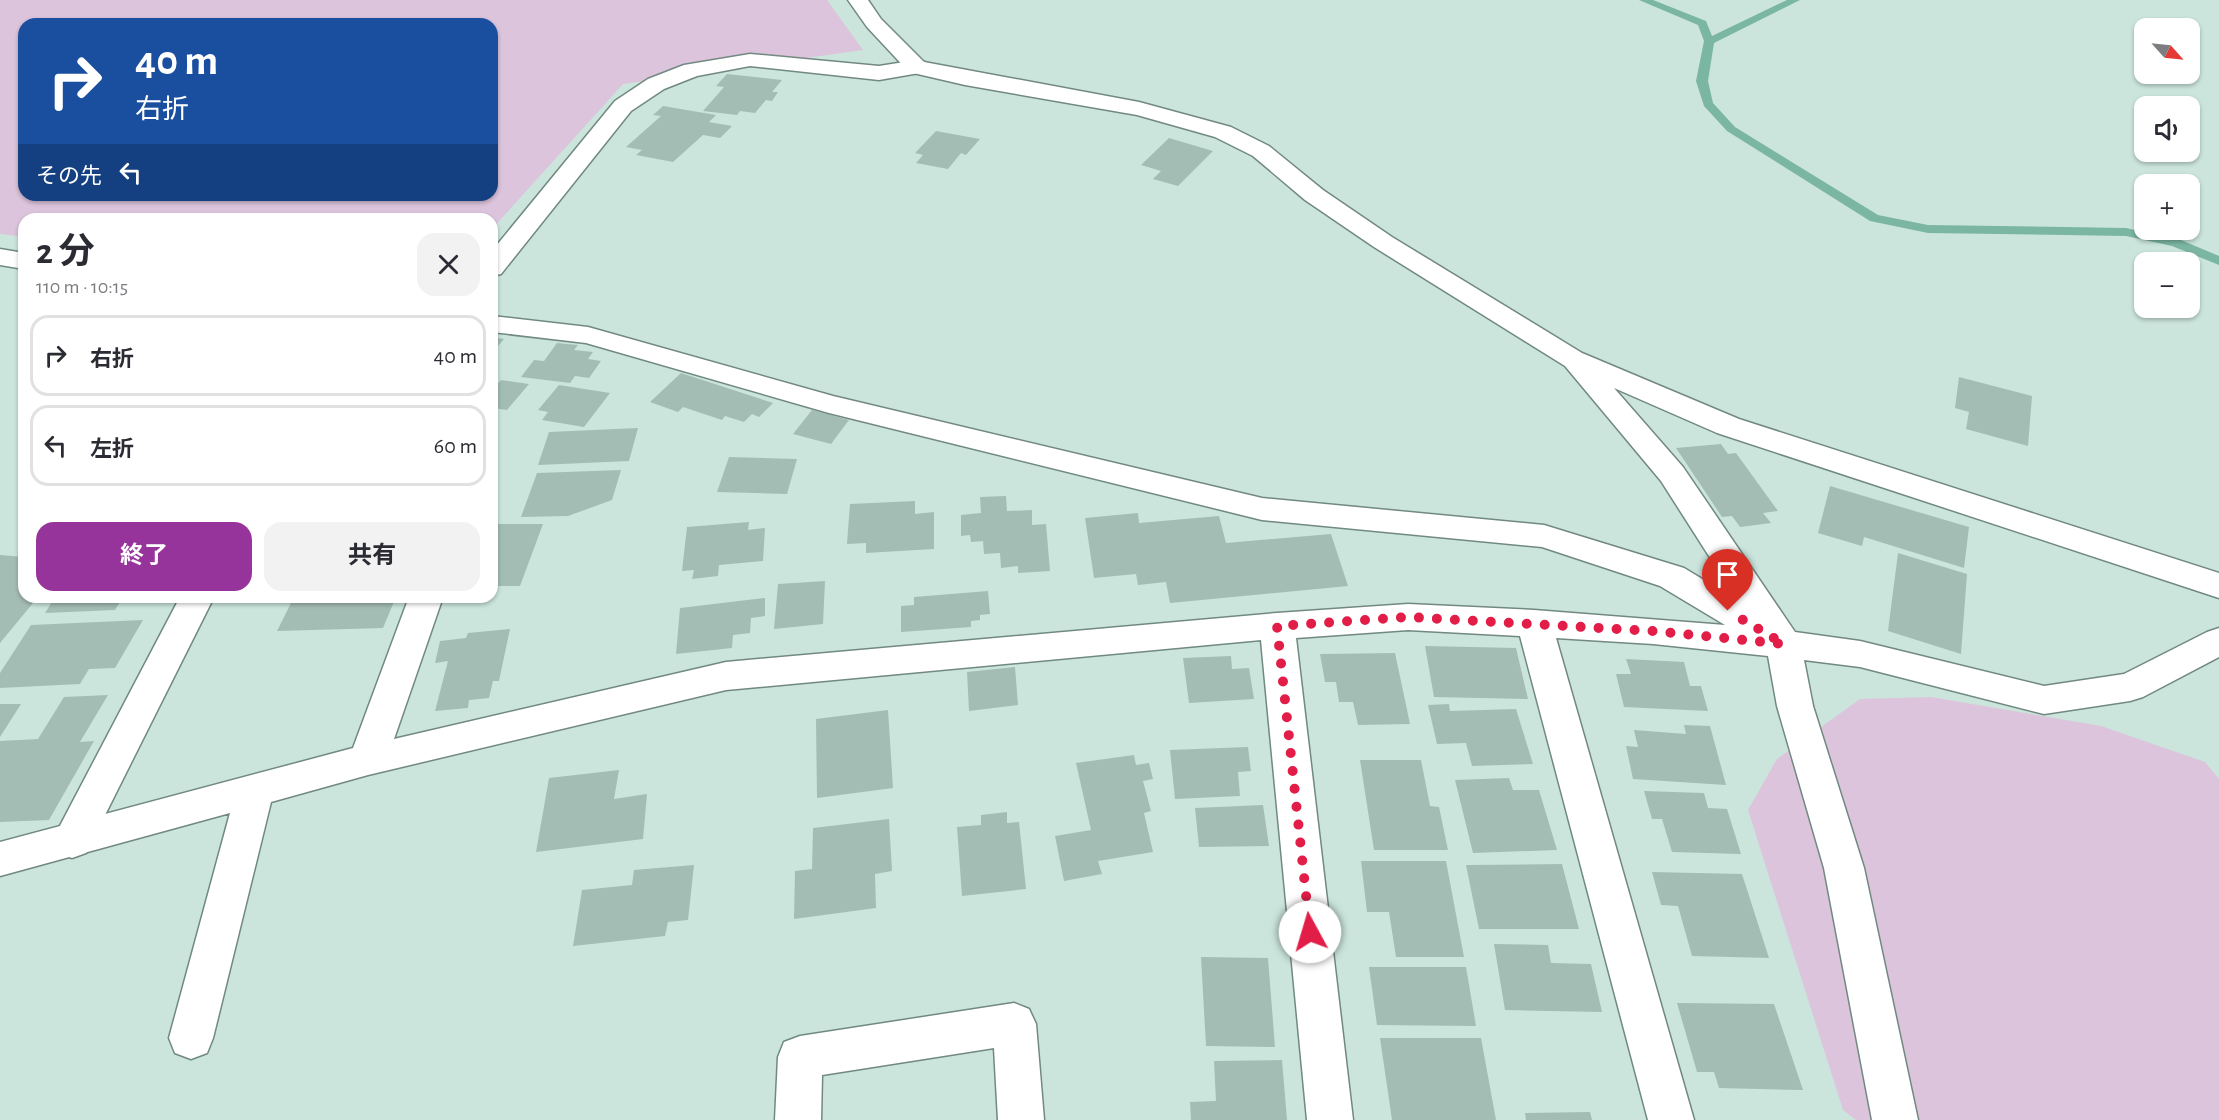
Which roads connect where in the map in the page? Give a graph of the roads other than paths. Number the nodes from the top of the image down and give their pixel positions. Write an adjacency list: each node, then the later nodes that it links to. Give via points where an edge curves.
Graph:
1 (858, 0): 2 (street, via 873,23)
2 (917, 66): 5 (street, via 879,73 750,60 692,70 656,84 623,106); 7 (street, via 1139,109 1223,132 1261,151 1314,195 1383,242)
3 (0, 257): 4 (street)
4 (18, 260)
5 (498, 261)
6 (498, 325): 14 (street, via 588,335 829,404 1262,509 1544,536 1672,578)
7 (1572, 359): 8 (street, via 1728,426); 14 (street, via 1672,474)
8 (2219, 586)
9 (194, 603): 17 (street)
10 (424, 603): 15 (street)
11 (1534, 623): 12 (street, via 1408,617); 14 (street); 23 (street)
12 (1277, 626): 15 (street, via 726,676); 22 (street)
13 (2219, 641): 14 (street, via 2130,687 2044,700 1860,654)
14 (1784, 644): 24 (street, via 1795,706 1844,868)
15 (368, 760): 16 (street)
16 (255, 791): 17 (street); 19 (street)
17 (72, 841): 18 (street)
18 (0, 858)
19 (190, 1038)
20 (798, 1120): 21 (street, via 800,1057 1014,1024)
21 (1021, 1120)
22 (1330, 1120)
23 (1671, 1120)
24 (1895, 1120)

